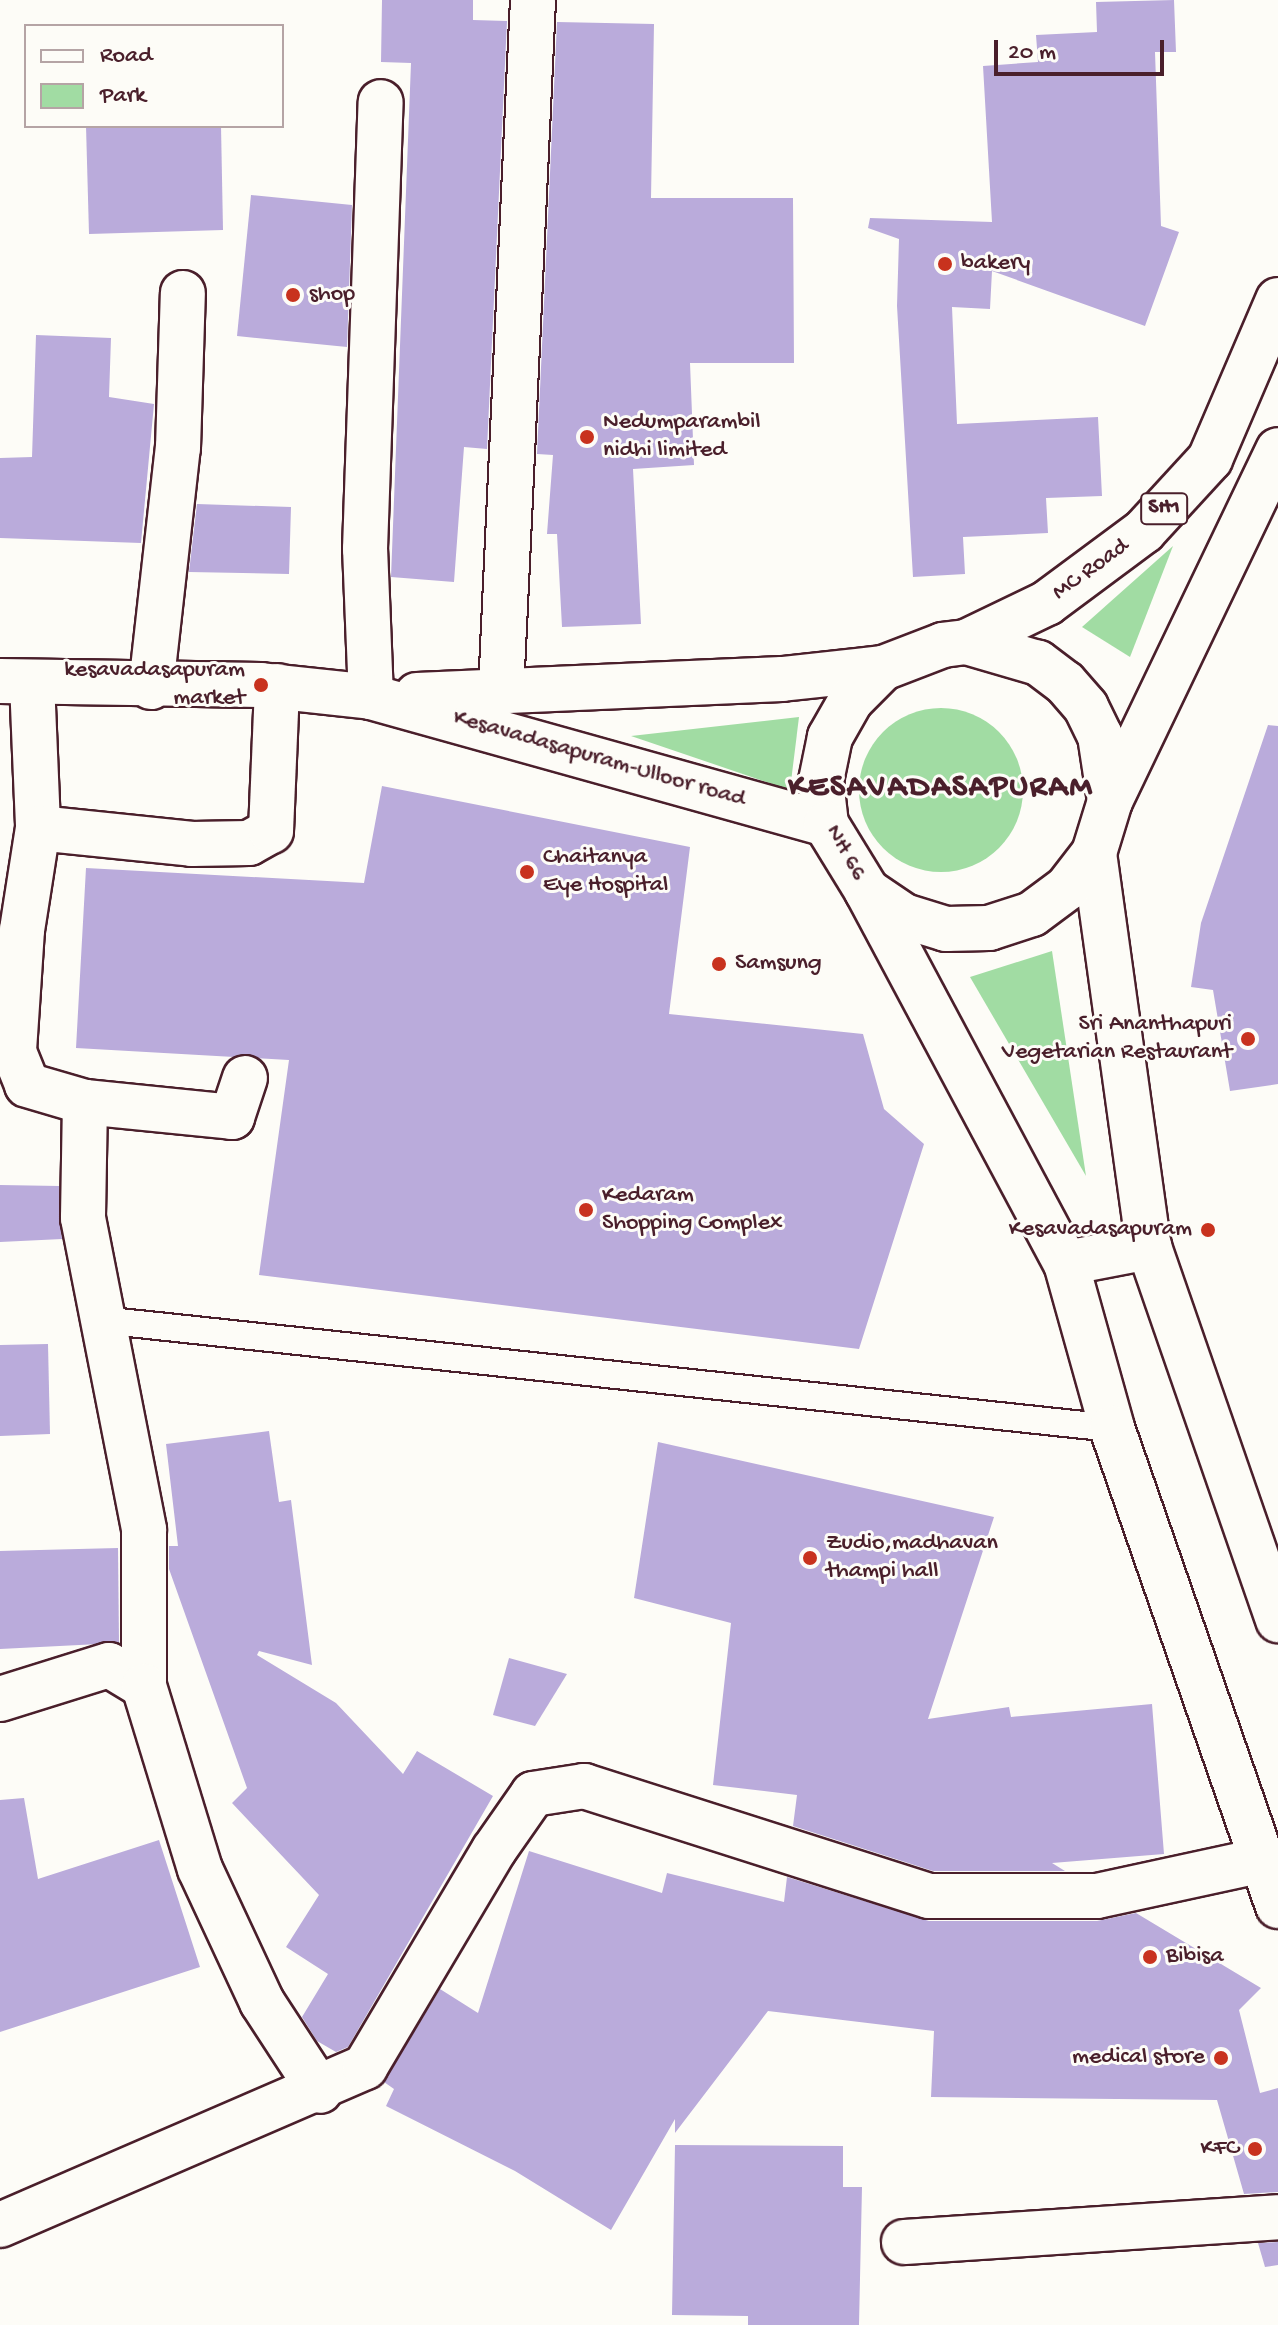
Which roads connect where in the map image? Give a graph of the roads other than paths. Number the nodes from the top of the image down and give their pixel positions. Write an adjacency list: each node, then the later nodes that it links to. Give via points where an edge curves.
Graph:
1 (533, 0): 11 (street)
2 (381, 102): 12 (street, via 365,549)
3 (183, 293): 10 (street, via 178,448)
4 (1278, 300): 6 (street, MC Road / SH1, via 1210,459 1144,531 1047,603)
5 (1278, 450): 13 (street)
6 (966, 642): 7 (street, NH 66, via 943,645); 13 (street, NH 66, via 1038,663 1065,683 1086,707 1100,736)
7 (883, 668): 11 (street, NH 66, via 782,679); 14 (street, NH 66, via 851,700 830,737 821,781)
8 (16, 681): 10 (street); 15 (street)
9 (277, 686): 10 (street); 12 (street); 15 (street, via 271,831 249,843 192,844)
10 (151, 687)
11 (501, 691): 12 (street, NH 66)
12 (371, 697): 14 (street, Kesavadasapuram-Ulloor road)
13 (1110, 801): 16 (street, NH 66)
14 (826, 824): 17 (street, NH 66)
15 (38, 828): 19 (street, via 22,930 14,1052 27,1085)
16 (1094, 853): 17 (street, NH 66, via 1056,897 1032,914 989,928 946,929 904,916); 20 (street)
17 (867, 891): 21 (street)
18 (245, 1078): 19 (street, via 232,1117)
19 (85, 1102): 22 (street, via 83,1218)
20 (1149, 1247): 21 (street); 24 (street)
21 (1066, 1263): 23 (street)
22 (101, 1320): 23 (lane); 25 (street, via 144,1530)
23 (1112, 1428): 27 (street)
24 (1278, 1620)
25 (144, 1686): 26 (street, via 109,1665); 29 (street, via 200,1869 262,2002)
26 (0, 1699)
27 (1263, 1860): 28 (street); 29 (street, via 1097,1896 929,1896 584,1786 533,1794 365,2067)
28 (1278, 1906)
29 (320, 2091): 31 (street)
30 (1278, 2217): 32 (street)
31 (0, 2225)
32 (904, 2242)

